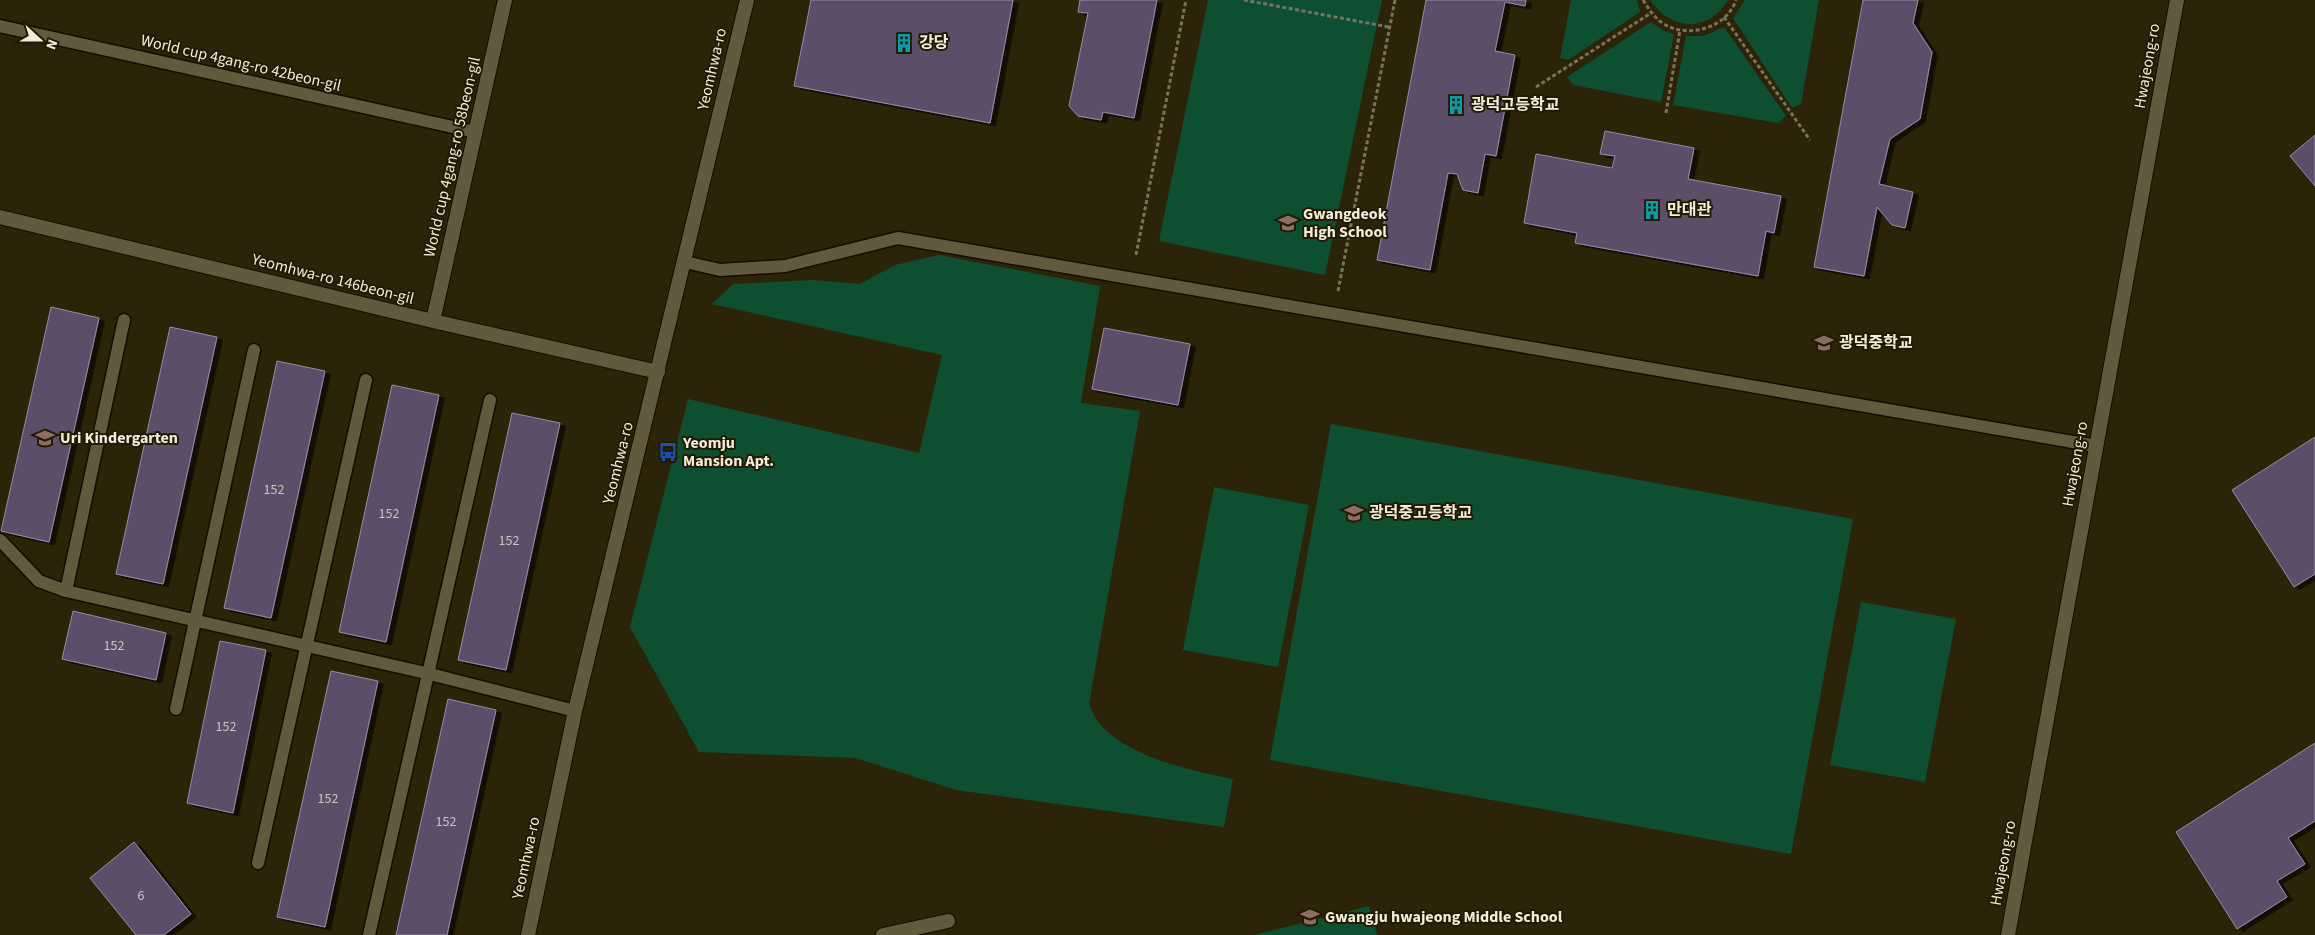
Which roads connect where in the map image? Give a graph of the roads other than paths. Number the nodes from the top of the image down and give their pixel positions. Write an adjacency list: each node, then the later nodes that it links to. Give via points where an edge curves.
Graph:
1 (505, 0): 5 (street, World cup 4gang-ro 58beon-gil)
2 (747, 0): 7 (street, Yeomhwa-ro)
3 (2177, 0): 14 (street, Hwajeong-ro)
4 (0, 26): 5 (lane, World cup 4gang-ro 42beon-gil)
5 (476, 132): 9 (street, World cup 4gang-ro 58beon-gil)
6 (0, 217): 9 (street, Yeomhwa-ro 146beon-gil)
7 (686, 262): 11 (street, Yeomhwa-ro); 14 (lane, via 720,270 785,266 898,238)
8 (124, 320): 16 (lane)
9 (433, 321): 11 (street, Yeomhwa-ro 146beon-gil)
10 (254, 350): 17 (lane)
11 (658, 372): 21 (street, Yeomhwa-ro)
12 (366, 380): 18 (lane)
13 (490, 400): 19 (lane)
14 (2096, 446): 27 (street, Hwajeong-ro)
15 (0, 540): 16 (lane, via 39,581)
16 (66, 591): 17 (lane)
17 (196, 621): 18 (lane); 20 (lane)
18 (306, 646): 19 (lane); 22 (lane)
19 (430, 674): 21 (lane); 24 (lane)
20 (176, 710)
21 (575, 711): 25 (street, Yeomhwa-ro)
22 (258, 863)
23 (948, 921): 26 (street)
24 (369, 935)
25 (528, 935)
26 (883, 935)
27 (2008, 935)

